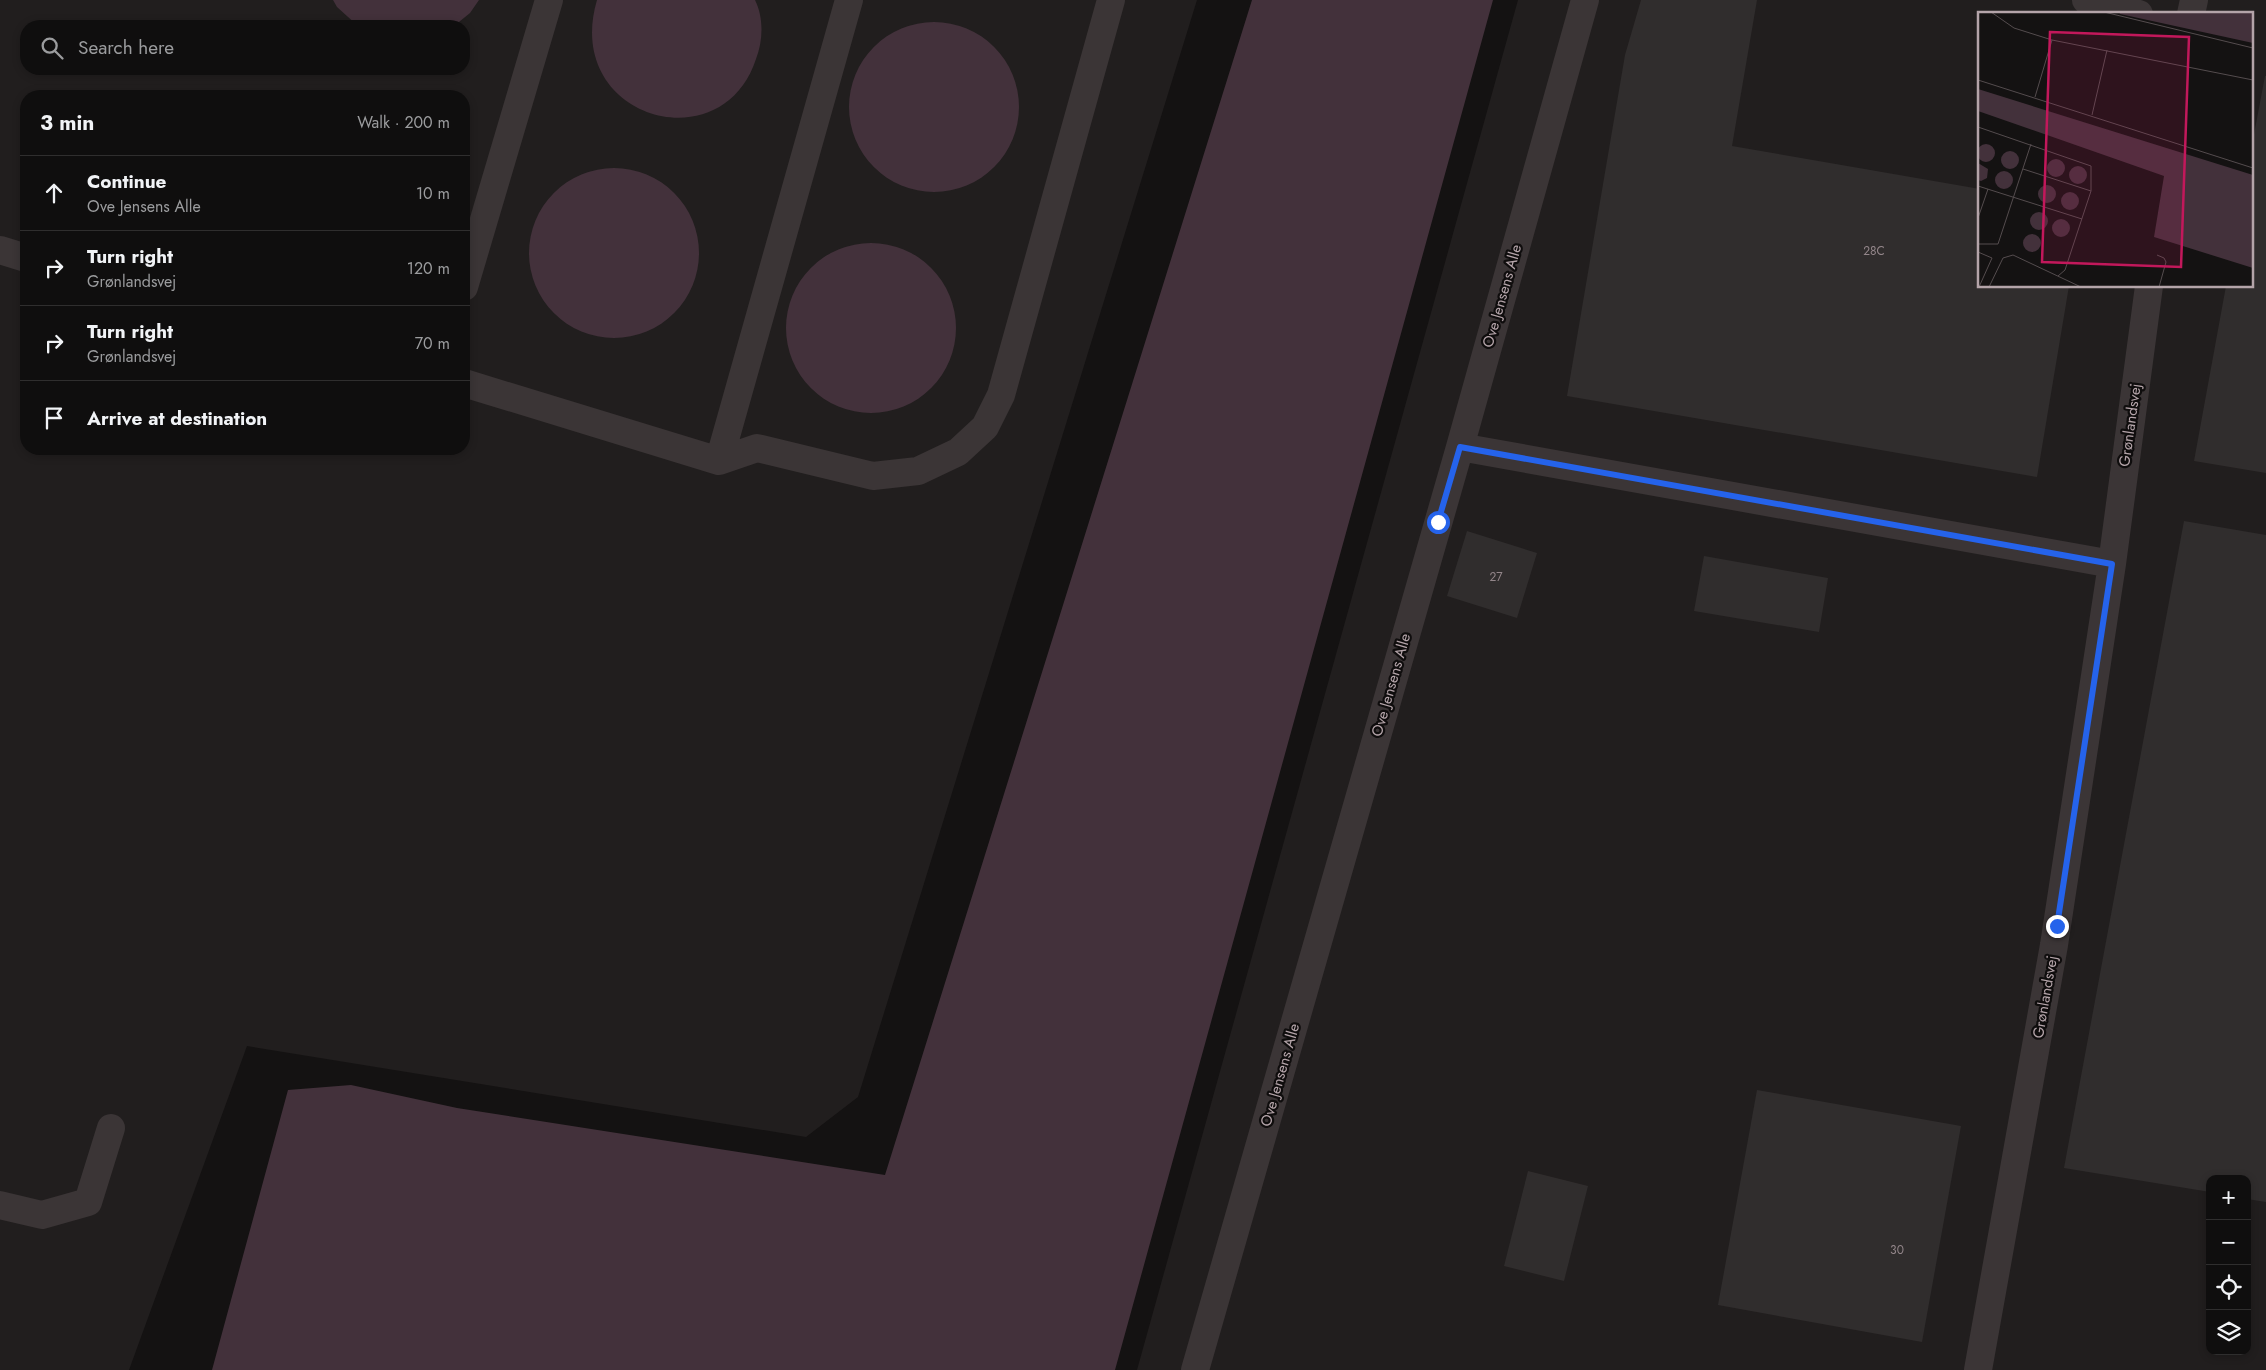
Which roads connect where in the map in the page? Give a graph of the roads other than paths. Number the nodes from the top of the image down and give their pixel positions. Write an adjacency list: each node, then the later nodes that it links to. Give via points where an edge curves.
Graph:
1 (549, 0): 9 (street)
2 (849, 0): 13 (street)
3 (1111, 0): 13 (street, via 1001,395 985,427 958,452 918,471 873,476 757,448)
4 (1585, 0): 12 (street, Ove Jensens Alle)
5 (2086, 0): 6 (street)
6 (2131, 12)
7 (0, 250): 8 (street)
8 (20, 256)
9 (470, 268)
10 (2148, 288): 14 (street, Grønlandsvej)
11 (470, 385): 13 (street)
12 (1460, 447): 14 (street); 17 (street, Ove Jensens Alle)
13 (719, 461)
14 (2112, 564): 18 (street, Grønlandsvej, via 2054,945)
15 (110, 1128): 16 (street, via 88,1202 42,1215)
16 (0, 1205)
17 (1195, 1370)
18 (1978, 1370)

